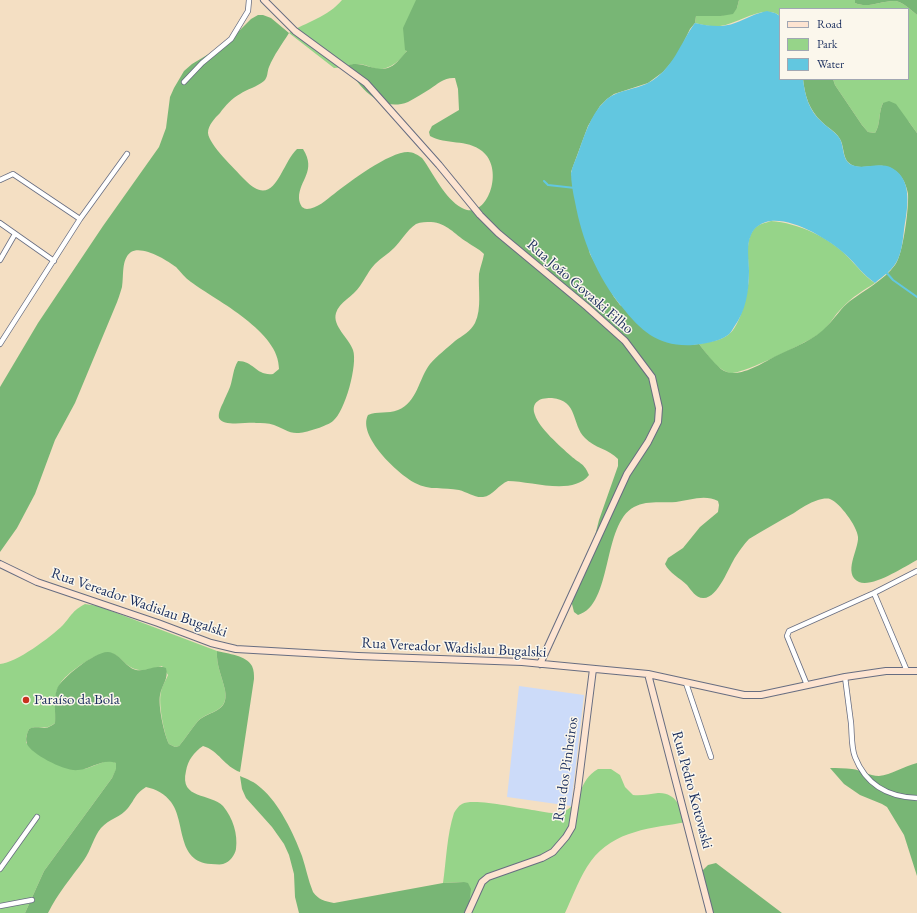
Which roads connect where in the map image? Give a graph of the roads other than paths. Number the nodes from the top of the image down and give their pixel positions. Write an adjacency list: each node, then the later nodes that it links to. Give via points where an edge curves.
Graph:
1 (249, 0): 3 (street, via 248,11 231,39)
2 (264, 0): 15 (street, Rua João Govaski Filho, via 295,31 366,83 439,164 480,215 625,341 652,377 659,408 658,422 627,474)
3 (184, 82)
4 (127, 154): 6 (street)
5 (0, 180): 6 (street, via 13,174)
6 (80, 219): 10 (street)
7 (0, 223): 8 (street)
8 (15, 234): 9 (street); 10 (street)
9 (0, 260)
10 (54, 260): 11 (street)
11 (0, 344)
12 (0, 564): 15 (street, Rua Vereador Wadislau Bugalski, via 37,582 211,643 236,649)
13 (917, 571): 14 (street)
14 (874, 593): 17 (street); 22 (street, via 787,633)
15 (540, 664): 16 (street, Rua Vereador Wadislau Bugalski)
16 (593, 669): 19 (street, Rua Vereador Wadislau Bugalski); 29 (street, Rua dos Pinheiros, via 572,827 553,852 488,877 482,882)
17 (907, 671): 18 (street, Rua Vereador Wadislau Bugalski); 20 (street, Rua Vereador Wadislau Bugalski, via 886,671)
18 (917, 671)
19 (648, 674): 21 (street, Rua Vereador Wadislau Bugalski); 30 (street, Rua Pedro Kotovaski)
20 (845, 677): 22 (street, Rua Vereador Wadislau Bugalski); 24 (street, via 854,756 864,774 877,787 892,795)
21 (686, 683): 22 (street, Rua Vereador Wadislau Bugalski, via 744,695); 23 (street)
22 (807, 685)
23 (711, 757)
24 (917, 798)
25 (37, 817): 26 (street)
26 (0, 869)
27 (32, 900): 28 (street)
28 (0, 906)
29 (468, 913)
30 (710, 913)

